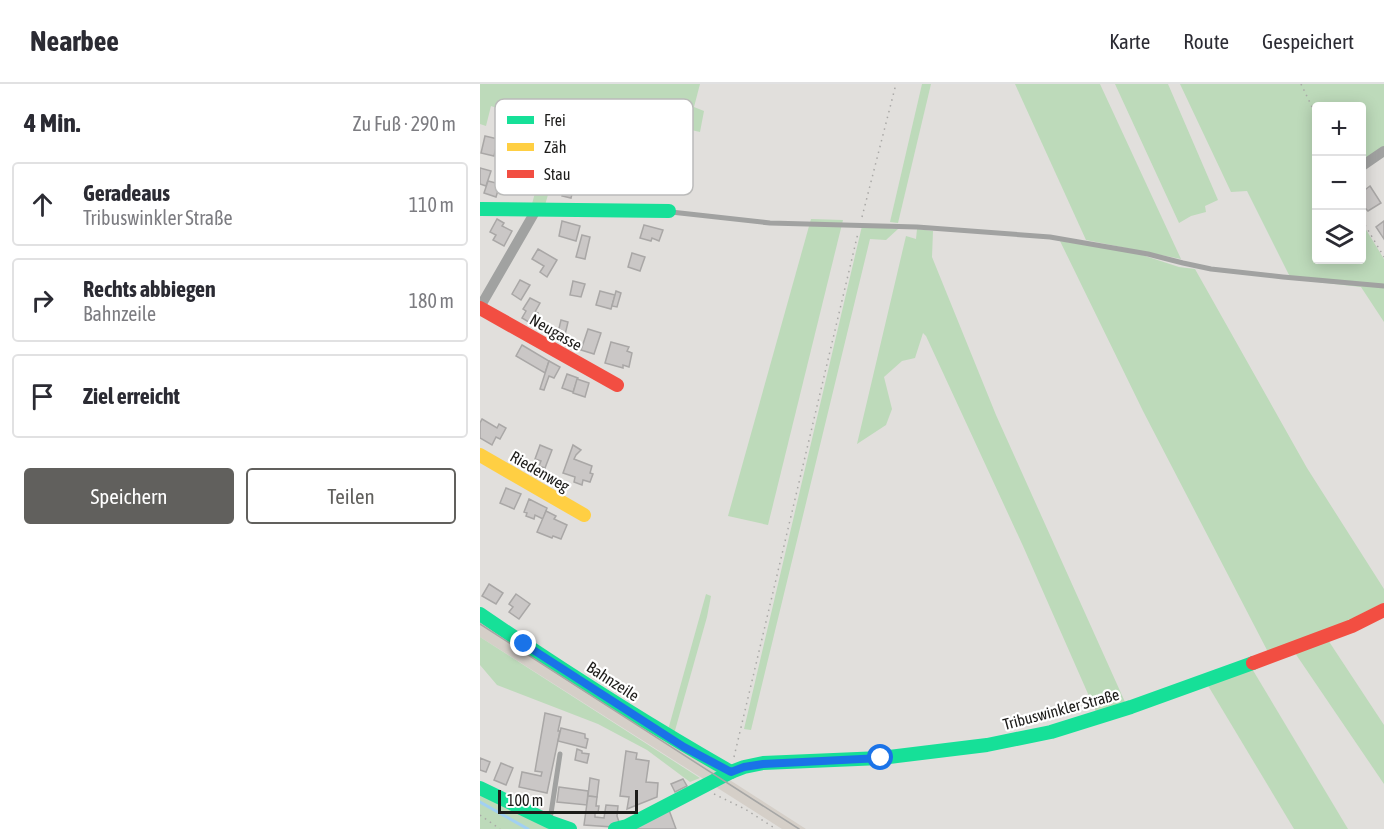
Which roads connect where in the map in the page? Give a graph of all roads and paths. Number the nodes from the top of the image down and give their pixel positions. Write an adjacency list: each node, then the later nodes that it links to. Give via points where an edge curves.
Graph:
1 (896, 84): 9 (path)
2 (1301, 84): 3 (path)
3 (1312, 105)
4 (1384, 152): 5 (street)
5 (1366, 163)
6 (480, 209): 7 (street)
7 (536, 210): 8 (street); 13 (street)
8 (669, 211): 9 (lane, via 770,223)
9 (860, 224): 12 (lane, via 1050,237 1211,269); 20 (path)
10 (1366, 227): 11 (path)
11 (1384, 256)
12 (1384, 286)
13 (480, 307): 14 (street, Neugasse)
14 (617, 385)
15 (480, 454): 16 (street, Riedenweg)
16 (584, 515)
17 (1384, 610): 20 (street, Tribuswinkler Straße, via 1250,664 1051,732 987,745 881,758 763,764)
18 (480, 614): 20 (street, Bahnzeile, via 684,747)
19 (560, 754): 24 (lane)
20 (731, 772): 22 (street, Tribuswinkler Straße)
21 (480, 788): 24 (street)
22 (703, 788): 27 (street, Tribuswinkler Straße); 28 (path)
23 (480, 815): 25 (path)
24 (550, 822): 26 (street)
25 (501, 829)
26 (570, 829)
27 (615, 829)
28 (776, 829)

